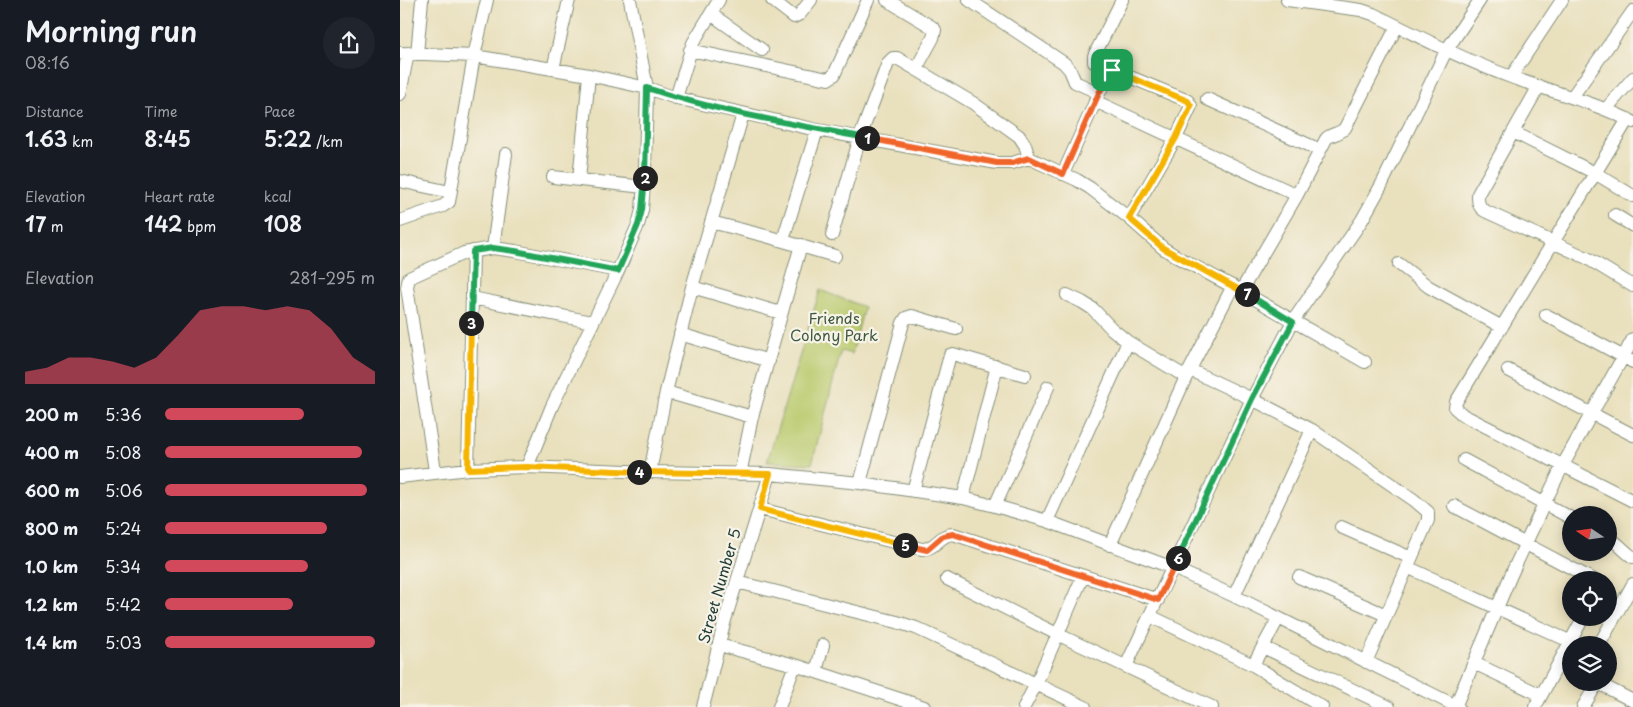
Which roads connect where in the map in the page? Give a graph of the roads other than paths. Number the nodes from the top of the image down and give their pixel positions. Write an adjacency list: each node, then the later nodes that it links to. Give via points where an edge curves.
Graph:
1 (422, 0): 22 (street)
2 (487, 0): 23 (street)
3 (569, 0): 24 (street)
4 (630, 0): 31 (street)
5 (719, 0): 17 (street)
6 (772, 0): 7 (street, via 794,17)
7 (811, 0)
8 (868, 0): 19 (street, via 834,75 828,79)
9 (887, 0): 25 (street, via 935,30)
10 (969, 0): 33 (street, via 1064,63 1075,82)
11 (1122, 0): 26 (street, via 1093,59)
12 (1294, 0): 15 (street)
13 (1480, 0): 21 (street)
14 (1562, 0): 28 (street)
15 (1364, 5): 18 (street)
16 (1633, 11): 34 (street)
17 (710, 14): 19 (street); 20 (street)
18 (1397, 26): 21 (street); 44 (street, via 1345,128 1328,137)
19 (690, 50): 35 (street)
20 (762, 50)
21 (1446, 51): 28 (street); 78 (street, via 1362,220)
22 (408, 54): 23 (street); 32 (street)
23 (474, 56): 24 (street); 53 (street)
24 (553, 69): 27 (street)
25 (916, 69): 42 (street, via 897,58 890,60); 46 (street, via 973,103 1019,136)
26 (1112, 70): 33 (street); 43 (street, via 1190,103 1191,110)
27 (589, 75): 31 (street); 50 (street)
28 (1511, 77): 30 (street)
29 (1633, 78): 37 (street)
30 (1539, 86): 34 (street); 41 (street)
31 (647, 88): 35 (street); 52 (street)
32 (400, 94)
33 (1097, 97): 43 (street); 47 (street)
34 (1572, 97): 37 (street)
35 (676, 98): 38 (street)
36 (1207, 100): 44 (street)
37 (1606, 109): 39 (street)
38 (743, 114): 40 (street); 59 (street)
39 (1631, 120): 48 (street)
40 (817, 130): 42 (street); 62 (street)
41 (1514, 132): 48 (street); 63 (street, via 1478,194 1478,205 1480,209)
42 (860, 137): 46 (street, via 997,163); 61 (street)
43 (1176, 138): 54 (street); 57 (street)
44 (1320, 150): 54 (street)
45 (506, 154): 65 (street)
46 (1029, 158): 47 (street)
47 (1063, 174): 57 (street, via 1090,188)
48 (1594, 174): 55 (street); 63 (street)
49 (552, 177): 50 (street)
50 (579, 180): 52 (street)
51 (400, 181): 53 (street)
52 (644, 187): 69 (street, via 638,225)
53 (450, 192): 58 (street, via 449,202 443,206)
54 (1297, 194): 72 (street)
55 (1633, 196)
56 (1615, 214): 60 (street)
57 (1129, 218): 72 (street, via 1163,248)
58 (400, 221)
59 (711, 222): 62 (street); 71 (street)
60 (1633, 226)
61 (832, 235)
62 (783, 240): 64 (street)
63 (1552, 243): 70 (street, via 1586,258); 79 (street)
64 (801, 246): 67 (street); 75 (street)
65 (493, 248): 66 (street); 69 (street)
66 (473, 251): 74 (street); 102 (street, via 409,278 407,282)
67 (835, 256)
68 (1399, 264): 79 (street, via 1429,287)
69 (618, 271): 77 (street)
70 (1633, 286)
71 (692, 287): 75 (street); 81 (street)
72 (1237, 289): 78 (street); 89 (street)
73 (1067, 295): 83 (street, via 1093,309)
74 (472, 298): 77 (street); 101 (street)
75 (781, 313): 85 (street)
76 (1546, 314): 84 (street)
77 (592, 322): 100 (street)
78 (1293, 322): 86 (street); 93 (street)
79 (1502, 327): 99 (street, via 1455,408 1463,416)
80 (956, 329): 107 (street, via 912,316 906,318)
81 (680, 334): 85 (street); 92 (street)
82 (1633, 339): 84 (street)
83 (1128, 342): 89 (street); 116 (street)
84 (1628, 359): 94 (street)
85 (769, 361): 95 (street)
86 (1365, 362)
87 (997, 366): 90 (street); 108 (street, via 950,355); 109 (street)
88 (1508, 370): 94 (street)
89 (1188, 373): 93 (street); 120 (street)
90 (1025, 374)
91 (1048, 387): 112 (street)
92 (666, 392): 95 (street); 103 (street)
93 (1252, 399): 96 (street); 123 (street)
94 (1592, 413): 97 (street); 99 (street)
95 (752, 417): 104 (street)
96 (1312, 430): 122 (street, via 1428,512 1428,520); 130 (street)
97 (1633, 435)
98 (1464, 460): 111 (street)
99 (1563, 465): 110 (street); 111 (street)
100 (527, 467): 101 (street); 103 (street)
101 (468, 469): 102 (street)
102 (436, 471): 106 (street)
103 (650, 472): 104 (street)
104 (740, 474): 105 (street)
105 (770, 474): 107 (street); 114 (street, Street Number 5)
106 (400, 477)
107 (860, 483): 108 (street)
108 (913, 491): 109 (street)
109 (963, 498): 112 (street)
110 (1633, 500)
111 (1544, 504): 115 (street); 119 (street)
112 (994, 506): 116 (street)
113 (1454, 506): 119 (street)
114 (760, 509): 125 (street, via 922,549 930,548 943,536 953,534); 128 (street, Street Number 5)
115 (1562, 513)
116 (1046, 521): 120 (street)
117 (1341, 527): 122 (street)
118 (1618, 543): 121 (street)
119 (1525, 544): 124 (street); 132 (street)
120 (1110, 545): 123 (street)
121 (1633, 557)
122 (1409, 563): 132 (street); 133 (street)
123 (1173, 568): 130 (street); 131 (street)
124 (1577, 571)
125 (1083, 576): 131 (street); 136 (street)
126 (1299, 577): 133 (street)
127 (947, 579): 136 (street)
128 (737, 582): 139 (street, Street Number 5); 149 (street, via 906,625)
129 (1633, 584): 137 (street)
130 (1234, 596): 135 (street)
131 (1158, 600): 134 (street)
132 (1497, 607): 138 (street); 144 (street)
133 (1386, 615): 142 (street)
134 (1150, 616): 146 (street); 147 (street)
135 (1278, 619): 141 (street); 142 (street)
136 (1057, 634): 147 (street); 149 (street)
137 (1604, 636)
138 (1562, 637)
139 (719, 645): 145 (street); 154 (street, Street Number 5)
140 (823, 645): 148 (street)
141 (1263, 647): 146 (street); 161 (street)
142 (1366, 662): 162 (street)
143 (1562, 662): 152 (street)
144 (1474, 663): 152 (street); 162 (street)
145 (795, 665): 148 (street); 155 (street)
146 (1253, 665): 160 (street)
147 (1126, 666): 159 (street)
148 (816, 672): 156 (street)
149 (1036, 684): 157 (street); 158 (street)
150 (1593, 691): 164 (street)
151 (1614, 691): 153 (street)
152 (1541, 695): 163 (street)
153 (1633, 701)
154 (703, 707)
155 (779, 707)
156 (924, 707)
157 (1024, 707)
158 (1085, 707)
159 (1212, 707)
160 (1322, 707)
161 (1389, 707)
162 (1456, 707)
163 (1535, 707)
164 (1583, 707)

